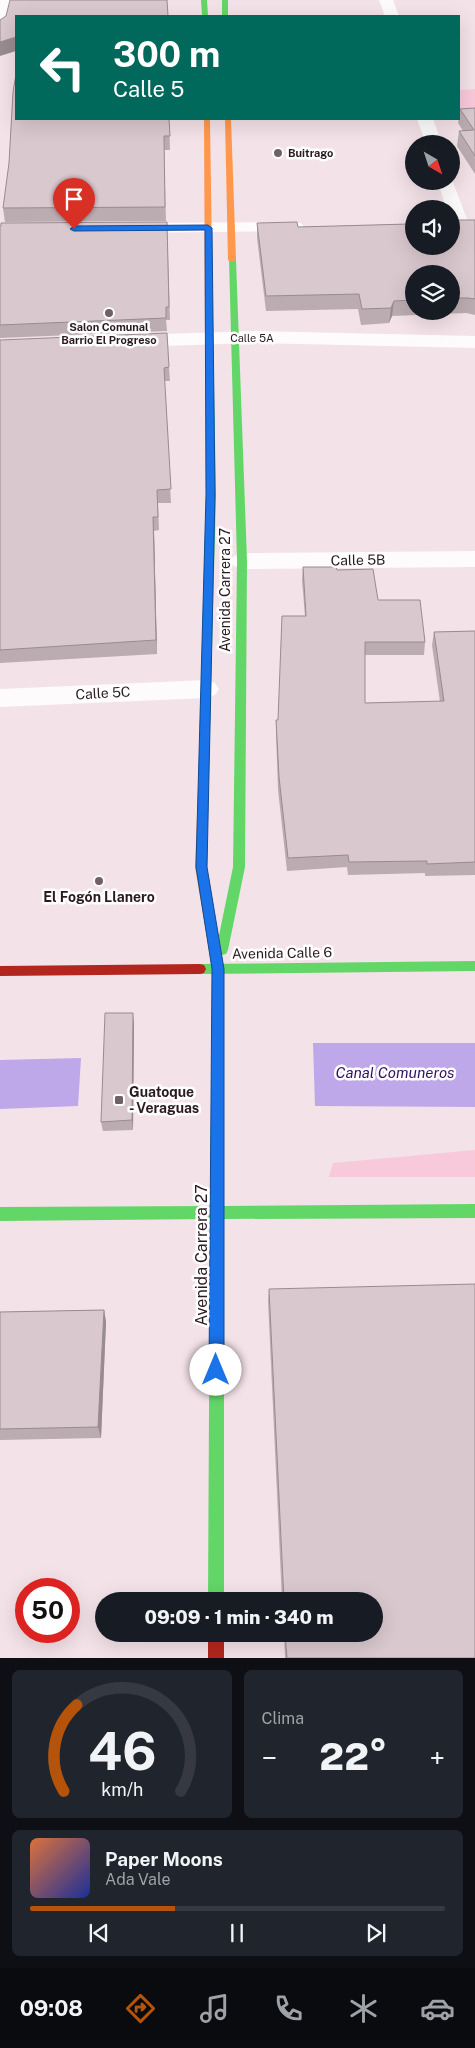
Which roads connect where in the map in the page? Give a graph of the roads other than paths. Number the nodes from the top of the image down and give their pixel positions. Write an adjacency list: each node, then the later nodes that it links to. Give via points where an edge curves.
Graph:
1 (6, 0): 8 (street)
2 (204, 0): 5 (main road)
3 (225, 0): 6 (main road)
4 (386, 0): 7 (street)
5 (205, 15)
6 (225, 15)
7 (392, 15)
8 (0, 28)
9 (207, 120): 17 (main road, Avenida Carrera 27)
10 (228, 120): 14 (main road, Avenida Carrera 27)
11 (425, 120): 12 (street)
12 (431, 135)
13 (449, 190): 18 (street)
14 (232, 227): 15 (street); 17 (street); 20 (main road, Avenida Carrera 27)
15 (315, 227)
16 (117, 228): 17 (street)
17 (208, 228): 19 (main road, Avenida Carrera 27)
18 (462, 228)
19 (208, 337): 20 (street, Calle 5A); 21 (street, Calle 5A); 25 (main road, Avenida Carrera 27, via 211,495)
20 (234, 338): 22 (street, Calle 5A); 24 (main road, Avenida Carrera 27)
21 (114, 341)
22 (475, 342)
23 (475, 559): 24 (street, Calle 5B)
24 (242, 561): 28 (main road, Avenida Carrera 27, via 239,867)
25 (206, 689): 26 (street, Calle 5C); 28 (main road, Avenida Carrera 27, via 202,867)
26 (0, 698)
27 (475, 966): 28 (main road, Avenida Calle 6)
28 (218, 969): 29 (main road, Avenida Calle 6); 31 (main road, Avenida Carrera 27)
29 (0, 971)
30 (475, 1211): 31 (main road)
31 (217, 1212): 32 (main road); 33 (main road, Avenida Carrera 27)
32 (0, 1214)
33 (216, 1592)
34 (216, 1642): 35 (main road)
35 (216, 1658)

